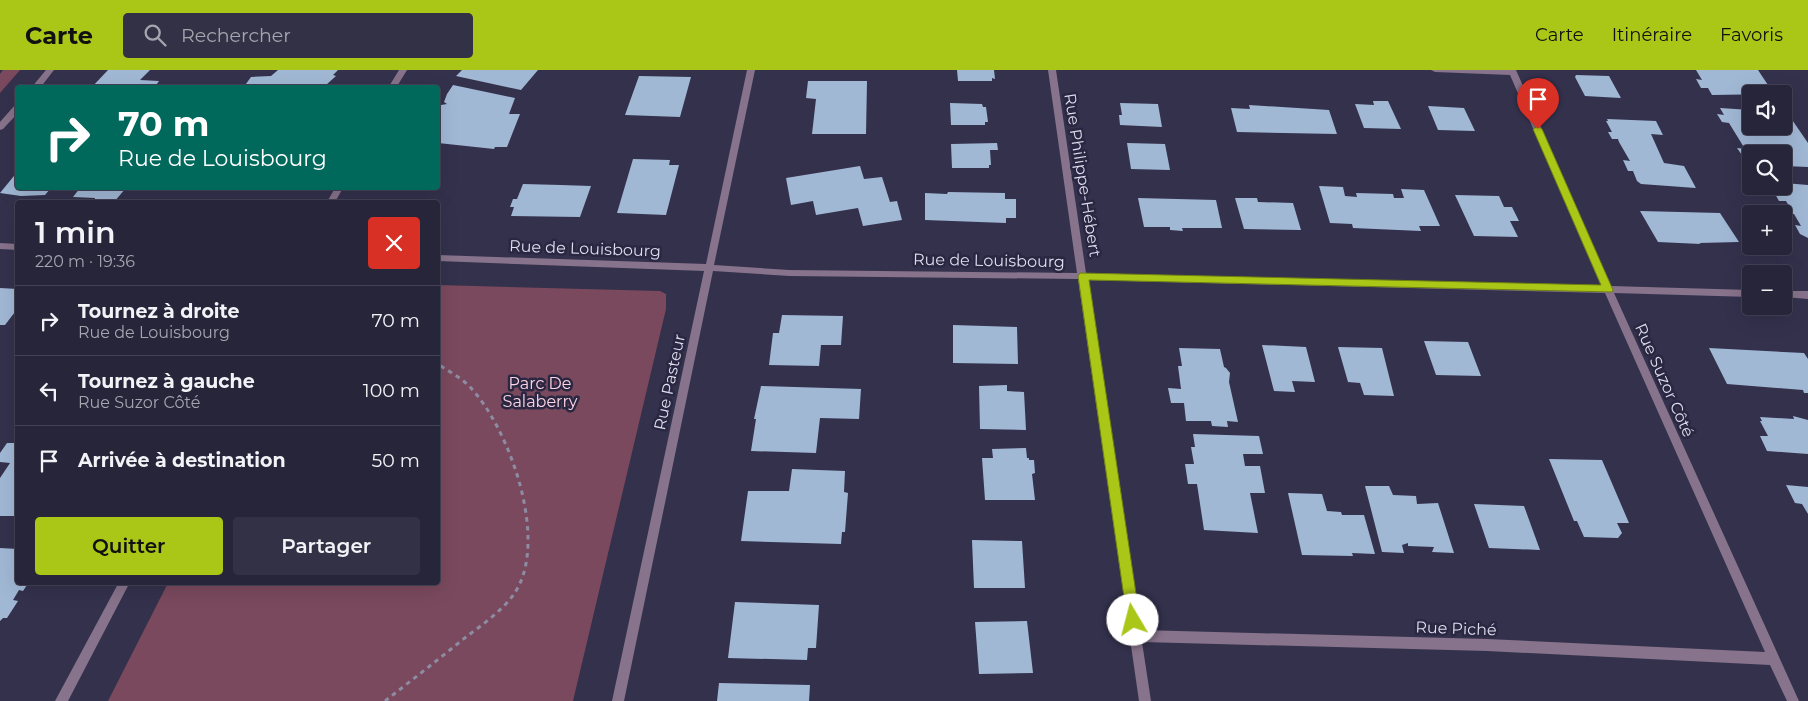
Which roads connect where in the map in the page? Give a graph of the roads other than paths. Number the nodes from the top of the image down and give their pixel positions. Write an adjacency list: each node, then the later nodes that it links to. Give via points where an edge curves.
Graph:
1 (50, 70): 7 (street)
2 (403, 70): 8 (street)
3 (751, 70): 14 (street, Rue Pasteur)
4 (1052, 70): 15 (street, Rue Philippe-Hébert)
5 (1435, 70): 6 (street)
6 (1512, 72): 16 (street, Rue Suzor Côté)
7 (38, 85)
8 (394, 85)
9 (15, 110): 10 (street)
10 (0, 127)
11 (0, 246): 12 (street)
12 (15, 247)
13 (440, 258): 14 (street, Rue de Louisbourg)
14 (710, 268): 15 (street, Rue de Louisbourg, via 789,273); 24 (street, Rue Pasteur)
15 (1084, 276): 16 (street, Rue de Louisbourg); 21 (street, Rue Philippe-Hébert)
16 (1608, 290): 17 (street, Rue de Louisbourg); 22 (street, Rue Suzor Côté)
17 (1742, 293)
18 (1792, 294): 19 (street)
19 (1808, 295)
20 (123, 585): 23 (street)
21 (1135, 636): 22 (street, Rue Piché, via 1701,653); 25 (street, Rue Philippe-Hébert)
22 (1775, 659): 26 (street, Rue Suzor Côté)
23 (61, 701)
24 (618, 701)
25 (1145, 701)
26 (1793, 701)

